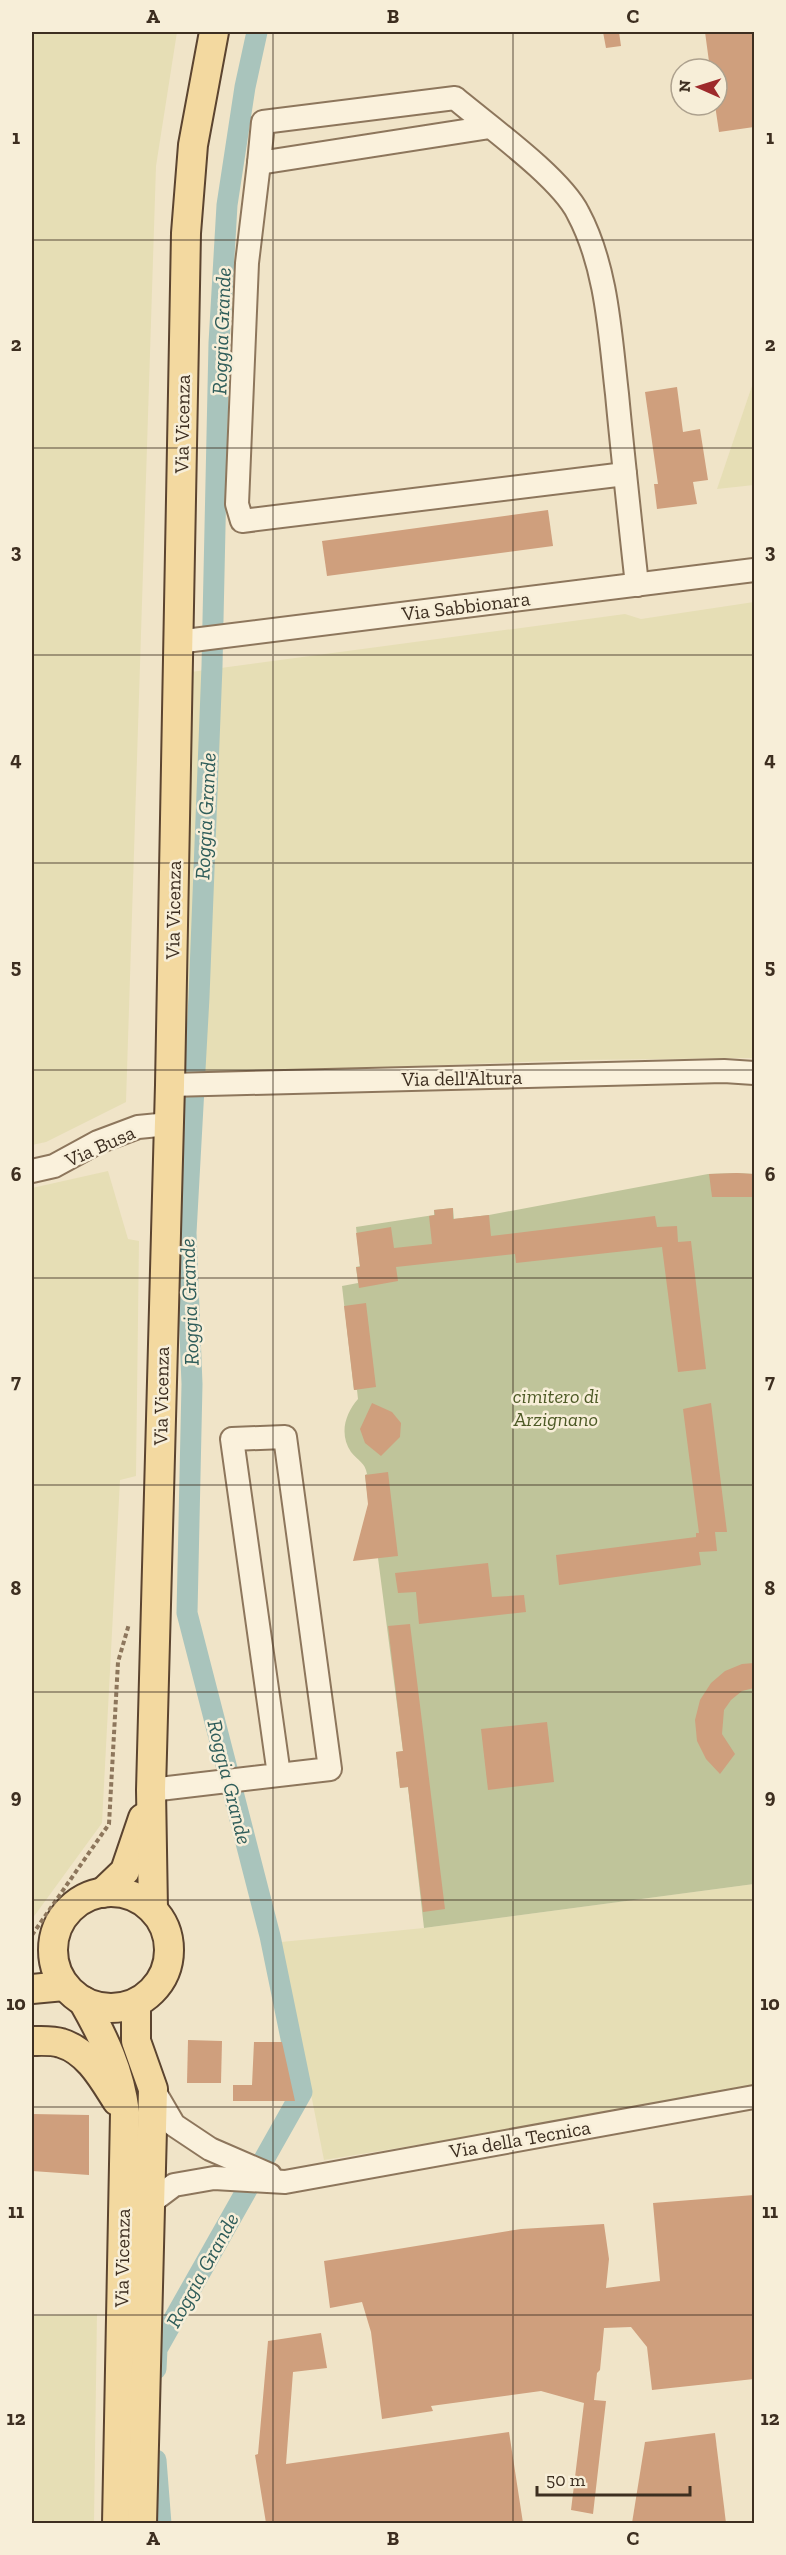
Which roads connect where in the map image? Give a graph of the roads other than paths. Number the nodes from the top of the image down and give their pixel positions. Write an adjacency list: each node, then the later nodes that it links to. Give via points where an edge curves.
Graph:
1 (214, 32): 7 (main road, Via Vicenza, via 193,145 186,233)
2 (490, 127): 3 (street); 3 (street, via 456,98 263,122); 4 (street, via 554,182 578,211 592,246 611,338)
3 (259, 163): 4 (street, via 246,272 237,504 242,521)
4 (625, 474): 6 (street)
5 (754, 570): 6 (street, Via Sabbionara)
6 (637, 585): 7 (street, Via Sabbionara)
7 (178, 641): 9 (main road, Via Vicenza)
8 (754, 1073): 9 (street, Via dell'Altura)
9 (170, 1085): 10 (main road, Via Vicenza)
10 (169, 1124): 11 (street, Via Busa, via 138,1127 98,1142 54,1166); 13 (main road, Via Vicenza)
11 (32, 1171)
12 (279, 1775): 12 (street, via 330,1769 287,1449 285,1437 232,1439); 13 (street)
13 (151, 1790): 14 (main road, Via Vicenza, via 125,1871); 15 (main road, Via Vicenza)
14 (102, 1893): 15 (main road, via 130,1895); 16 (main road, Via Vicenza, via 71,1908)
15 (153, 1910): 20 (main road, Via Vicenza, via 164,1925 168,1961 162,1978)
16 (43, 1937): 17 (main road); 19 (main road, Via Vicenza, via 56,1971)
17 (32, 1956)
18 (32, 1989): 19 (main road)
19 (74, 1994): 20 (main road, via 100,2008); 24 (main road, Via Vicenza, via 113,2060 122,2088)
20 (136, 2003): 22 (main road, Via Vicenza, via 136,2041)
21 (32, 2041): 24 (main road, via 60,2043 89,2061)
22 (153, 2090): 25 (street, via 174,2125 210,2149); 26 (main road, Via Vicenza)
23 (754, 2097): 25 (street, Via della Tecnica)
24 (124, 2113): 27 (main road, Via Vicenza)
25 (285, 2182): 26 (street, Via della Tecnica, via 214,2178 174,2185)
26 (150, 2204): 28 (main road, Via Vicenza)
27 (117, 2523)
28 (142, 2523)

